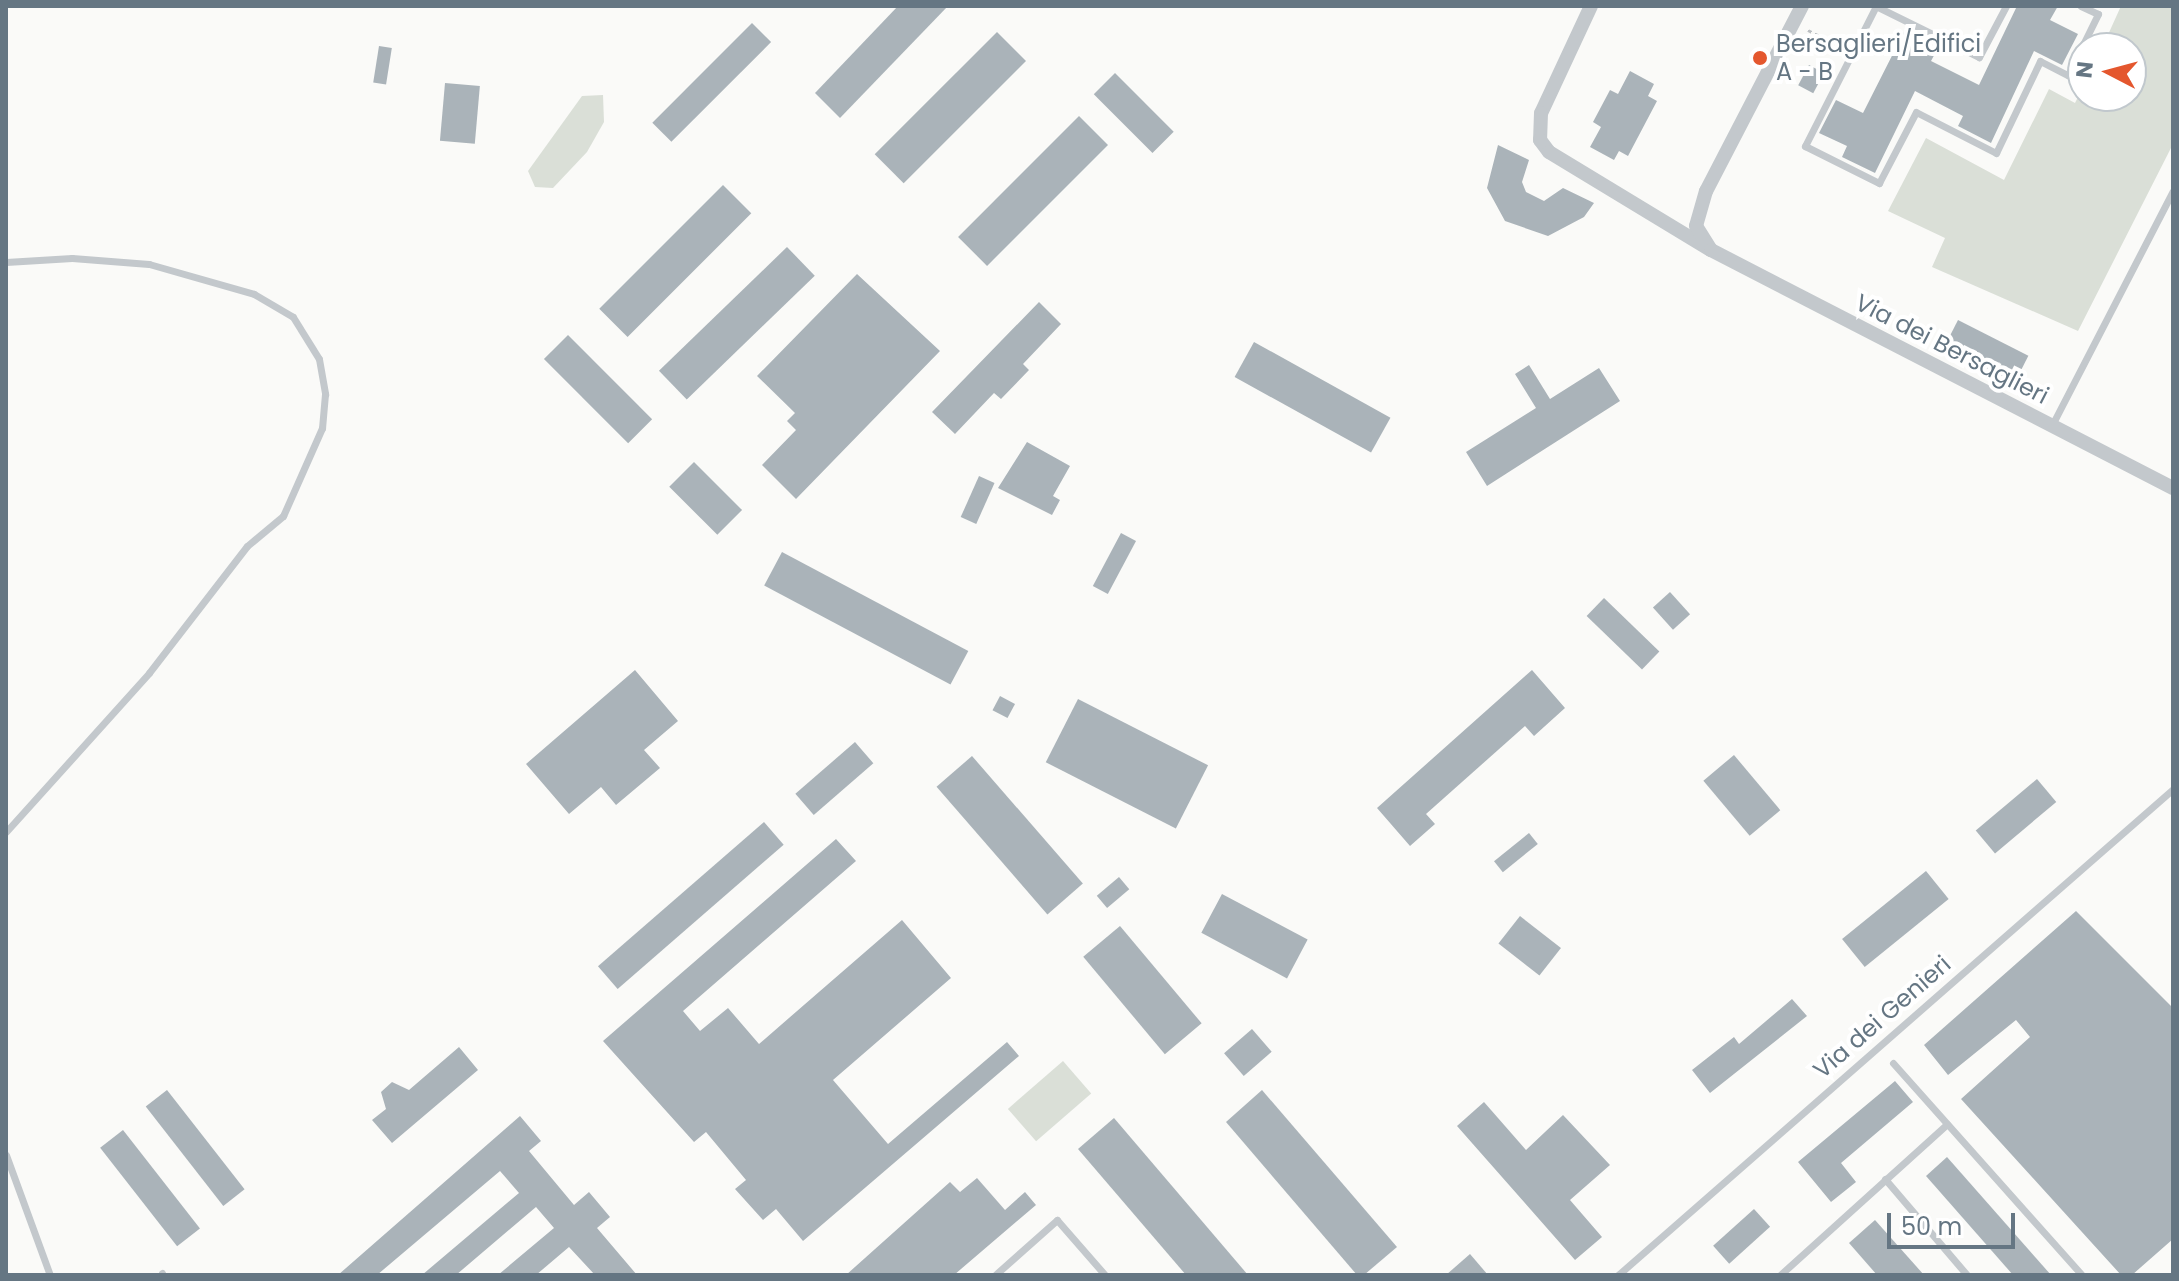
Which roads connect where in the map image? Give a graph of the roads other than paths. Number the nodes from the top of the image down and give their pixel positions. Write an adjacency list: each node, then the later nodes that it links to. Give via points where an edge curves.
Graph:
1 (1591, 6): 6 (street, Via dei Bersaglieri, via 1541,113 1540,140 1574,168)
2 (1802, 6): 6 (street, via 1706,191 1696,226)
3 (2006, 6): 4 (lane, via 1979,57 1876,6 1805,146 1879,183 1916,112 1996,153 2040,61 2068,75 2098,14)
4 (2081, 6)
5 (2173, 191): 8 (lane)
6 (1711, 250): 8 (street, Via dei Bersaglieri)
7 (6, 262): 11 (lane, via 72,258 149,264 254,294 293,317 319,359 325,394 322,428 283,516 247,546 149,673)
8 (2052, 425): 9 (street, Via dei Bersaglieri)
9 (2173, 488)
10 (2173, 789): 19 (lane, Via dei Genieri)
11 (6, 832)
12 (1893, 1063): 13 (lane)
13 (1947, 1124): 15 (lane); 22 (lane)
14 (6, 1155): 16 (lane)
15 (1885, 1179): 20 (lane); 21 (lane)
16 (50, 1275)
17 (995, 1275): 18 (lane, via 1057,1220)
18 (1105, 1275)
19 (1618, 1275)
20 (1780, 1275)
21 (1967, 1275)
22 (2082, 1275)

